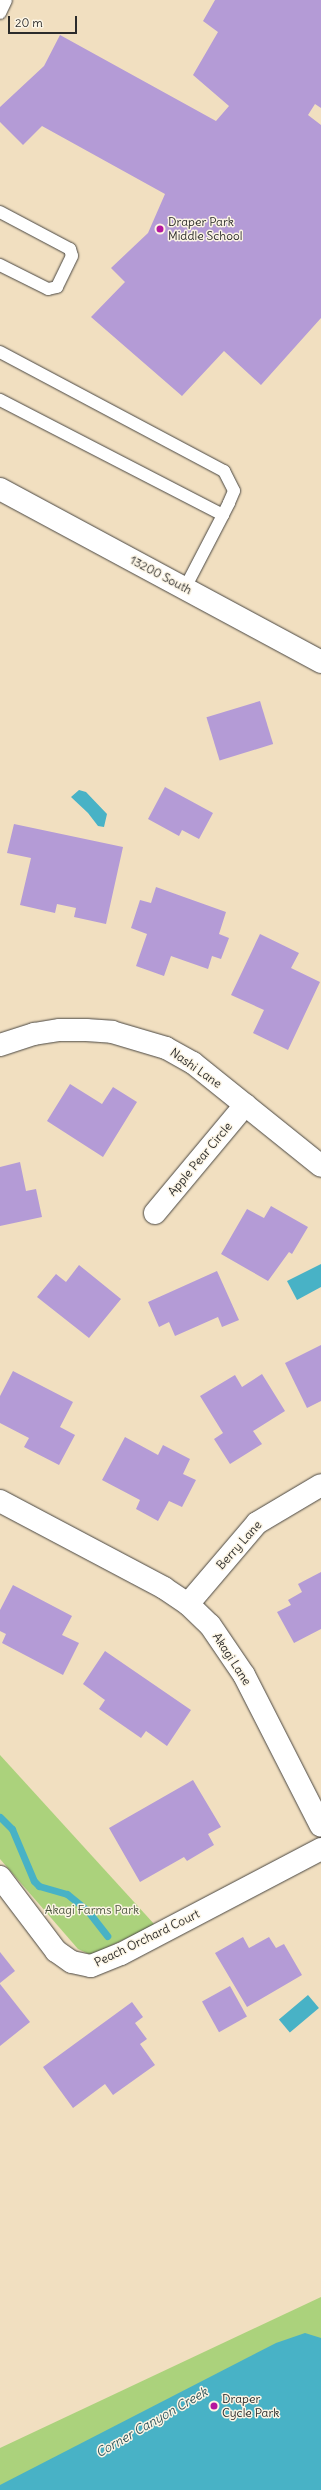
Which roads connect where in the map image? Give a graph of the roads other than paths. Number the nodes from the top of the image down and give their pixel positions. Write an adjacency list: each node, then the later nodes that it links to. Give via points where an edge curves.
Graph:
1 (6, 0): 2 (lane)
2 (0, 13)
3 (0, 212): 4 (lane, via 70,249 72,256 57,287 48,290)
4 (0, 265)
5 (0, 352): 8 (lane, via 224,471 234,491)
6 (0, 400): 8 (lane)
7 (0, 490): 9 (street, 13200 South)
8 (223, 515): 9 (lane)
9 (185, 588): 10 (street, 13200 South)
10 (321, 662)
11 (0, 1045): 12 (street, Nashi Lane, via 34,1034 60,1030 112,1032 139,1038 166,1048 193,1063)
12 (245, 1104): 13 (street, Nashi Lane); 14 (street, Apple Pear Circle)
13 (321, 1166)
14 (155, 1212)
15 (321, 1485): 17 (street, Berry Lane, via 257,1523)
16 (0, 1501): 17 (street, Akagi Lane, via 139,1574)
17 (188, 1604): 18 (street, Akagi Lane, via 210,1625 240,1668)
18 (321, 1826)
19 (321, 1849): 20 (street, Peach Orchard Court, via 121,1954 91,1966 72,1962 56,1951)
20 (0, 1877)

